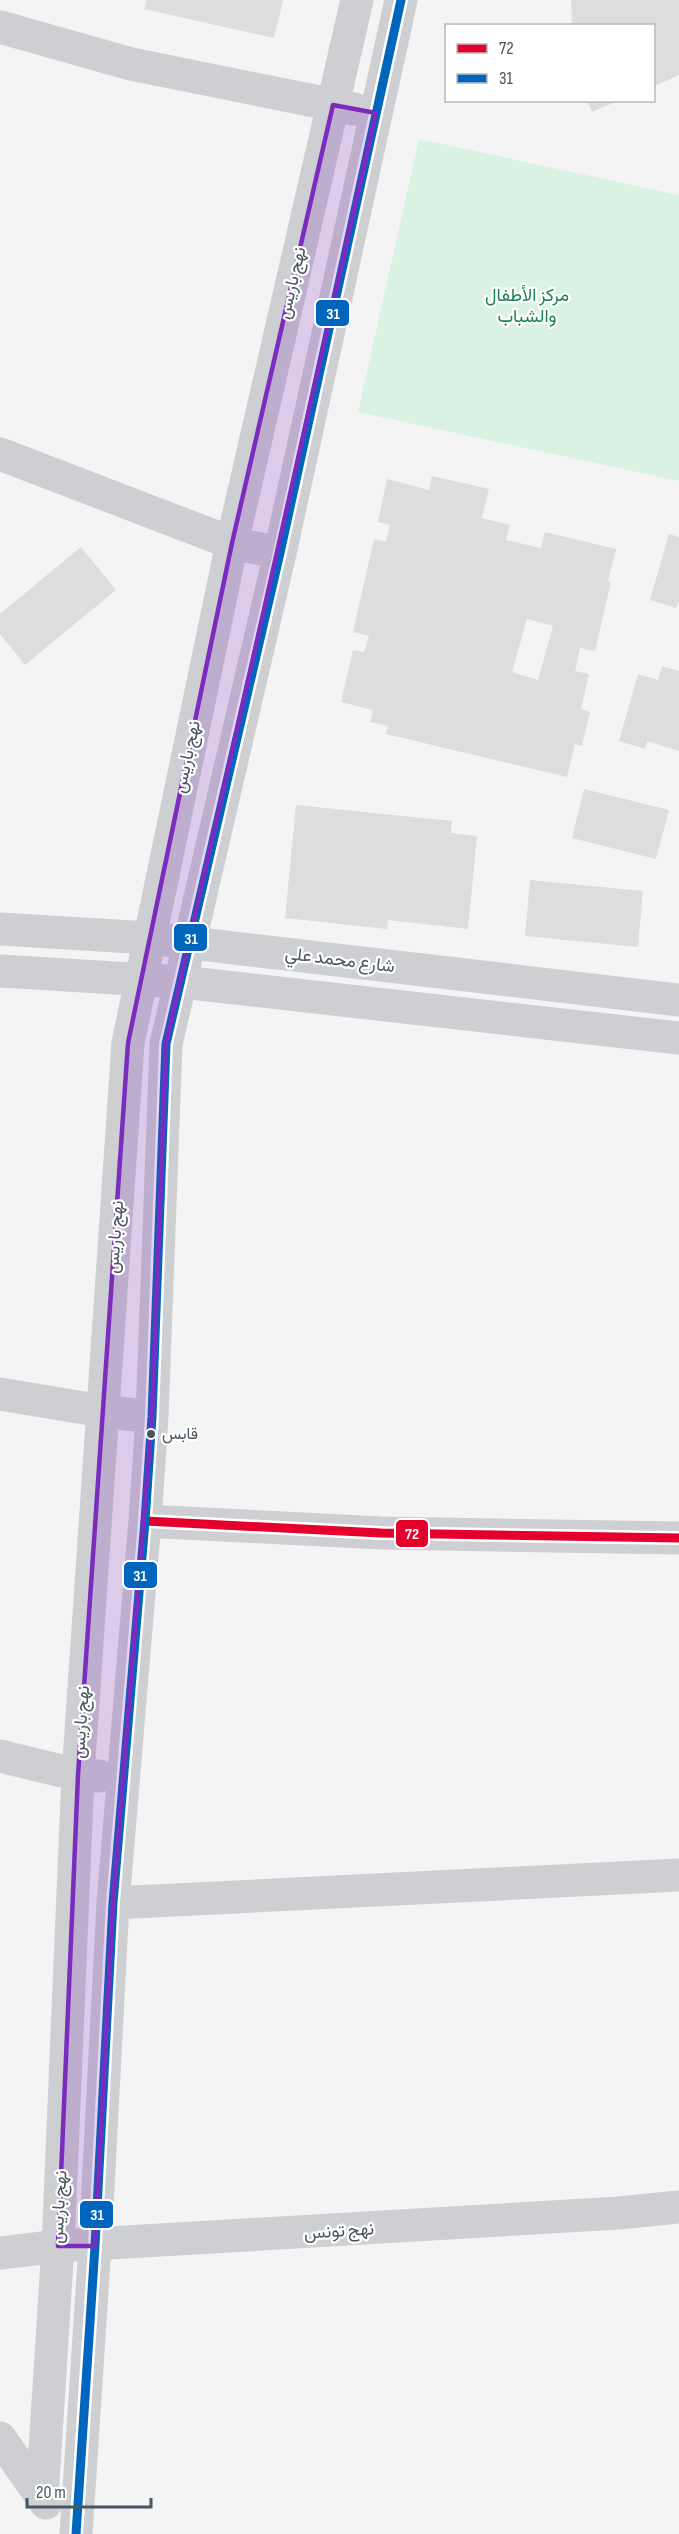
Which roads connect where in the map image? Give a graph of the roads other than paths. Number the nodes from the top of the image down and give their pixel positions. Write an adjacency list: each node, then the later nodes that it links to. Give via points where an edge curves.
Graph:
1 (357, 0): 4 (street, نهج باريس)
2 (401, 0): 5 (street, نهج باريس)
3 (0, 27): 4 (street, via 131,64)
4 (333, 105): 5 (street); 7 (street, نهج باريس)
5 (376, 113): 8 (street, نهج باريس)
6 (0, 454): 7 (street)
7 (232, 543): 8 (street); 10 (street, نهج باريس)
8 (280, 554): 11 (street, نهج باريس)
9 (0, 929): 10 (street, شارع محمد علي)
10 (149, 938): 11 (street, شارع محمد علي); 13 (street, نهج باريس)
11 (189, 943): 14 (street, نهج باريس); 15 (street, شارع محمد علي)
12 (0, 971): 13 (street)
13 (141, 979): 14 (street); 18 (street, نهج باريس, via 128,1043)
14 (181, 982): 16 (street); 19 (street, نهج باريس, via 166,1044)
15 (679, 1000)
16 (679, 1038)
17 (0, 1394): 18 (street)
18 (102, 1411): 19 (street); 23 (street, نهج باريس)
19 (152, 1416): 20 (street, نهج باريس)
20 (145, 1521): 21 (street, via 381,1533); 24 (street, نهج باريس)
21 (679, 1538)
22 (0, 1756): 23 (street)
23 (78, 1775): 24 (street); 28 (street, نهج باريس)
24 (124, 1778): 26 (street, نهج باريس)
25 (679, 1875): 26 (street)
26 (113, 1903): 29 (street, نهج باريس)
27 (679, 2207): 29 (street, نهج تونس)
28 (58, 2246): 29 (street, نهج تونس); 30 (street, نهج تونس); 32 (street, نهج باريس)
29 (95, 2246): 34 (street, نهج باريس)
30 (0, 2253)
31 (0, 2438): 32 (street)
32 (42, 2497): 33 (street)
33 (68, 2534)
34 (76, 2534)

